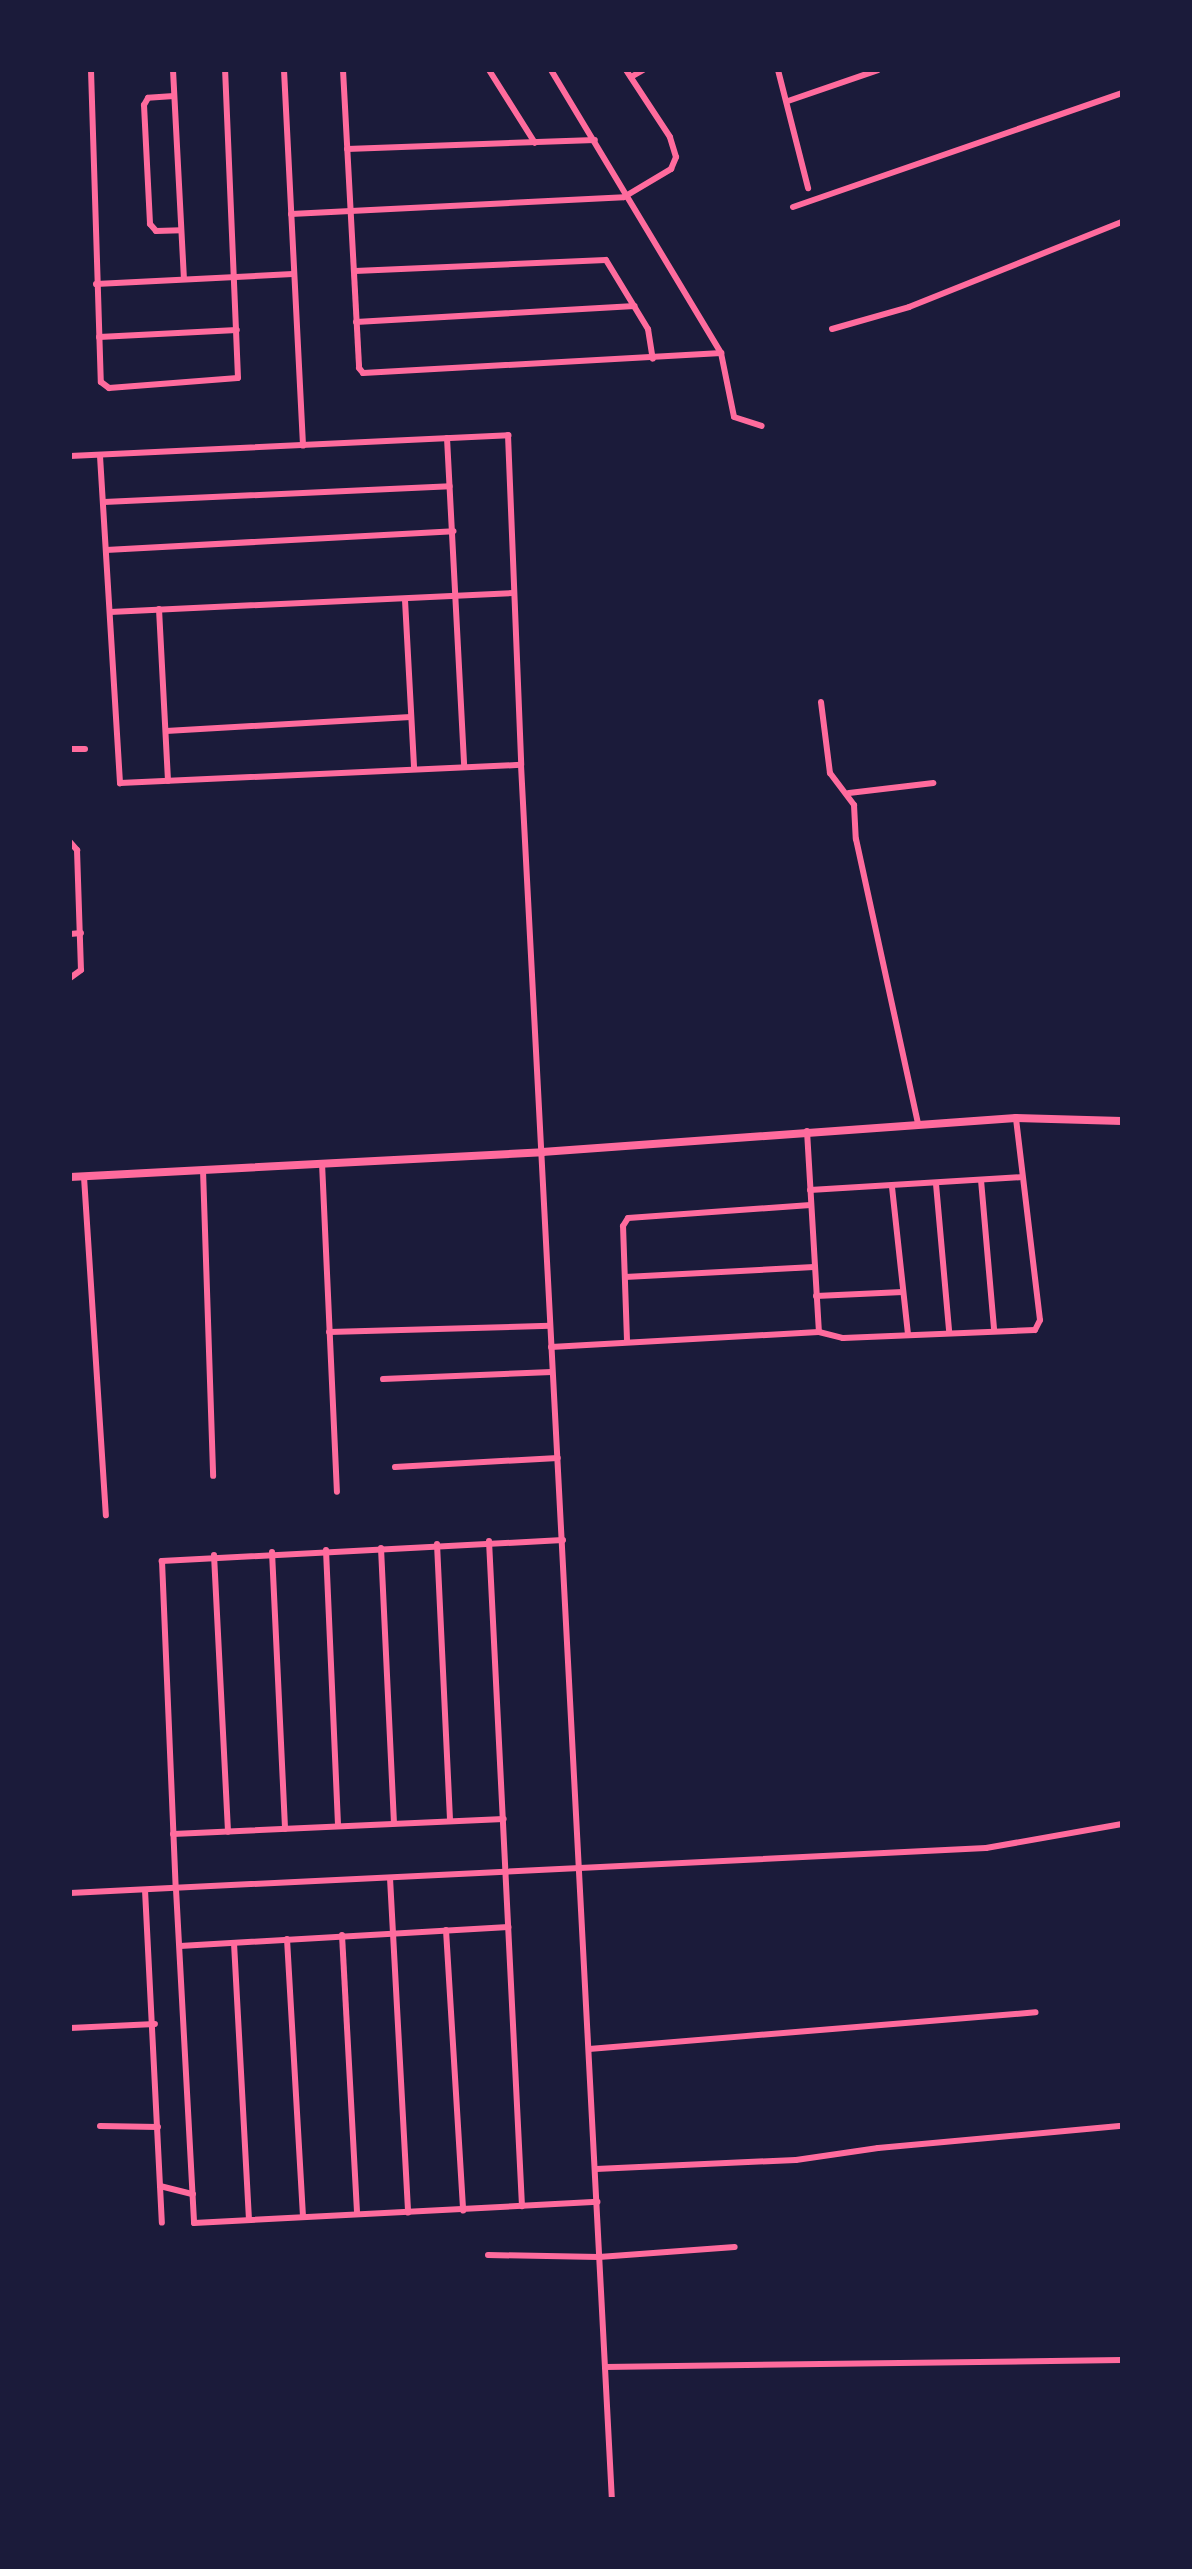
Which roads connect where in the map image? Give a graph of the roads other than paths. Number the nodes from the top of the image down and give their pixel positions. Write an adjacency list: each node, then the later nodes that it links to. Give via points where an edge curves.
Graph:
1 (90, 70): 29 (street)
2 (173, 70): 13 (street)
3 (224, 70): 27 (street)
4 (284, 70): 22 (street)
5 (343, 70): 17 (street)
6 (489, 70): 16 (street)
7 (551, 70): 15 (street)
8 (644, 70): 11 (street)
9 (778, 70): 14 (street)
10 (878, 70): 14 (street)
11 (628, 74): 19 (street, via 676,157 671,169)
12 (1122, 93): 20 (street)
13 (174, 96): 24 (street); 24 (street, via 148,98 144,105 150,224)
14 (788, 101): 18 (street)
15 (595, 140): 16 (street); 19 (street)
16 (535, 143): 17 (street)
17 (347, 148): 21 (street)
18 (808, 188)
19 (629, 194): 21 (street); 35 (street)
20 (792, 208)
21 (351, 211): 22 (street); 25 (street)
22 (291, 214): 26 (street)
23 (1122, 222): 32 (street, via 909,307)
24 (181, 230): 28 (street)
25 (354, 272): 30 (street, via 602,259); 31 (street)
26 (293, 274): 27 (street); 39 (street)
27 (235, 276): 28 (street); 33 (street)
28 (184, 279): 29 (street)
29 (96, 284): 34 (street)
30 (635, 306): 31 (street); 36 (street)
31 (356, 322): 36 (street, via 359,368 366,373)
32 (832, 329)
33 (237, 330): 34 (street); 34 (street, via 237,379 110,388 101,382)
34 (99, 337)
35 (721, 352): 36 (street); 37 (street, via 734,417)
36 (653, 359)
37 (762, 426)
38 (447, 438): 39 (street); 42 (street); 46 (street, via 508,435)
39 (303, 446): 41 (street)
40 (70, 456): 41 (street)
41 (100, 456): 43 (street)
42 (450, 486): 43 (street); 44 (street)
43 (104, 502): 45 (street)
44 (453, 531): 45 (street); 47 (street)
45 (106, 550): 50 (street)
46 (513, 594): 47 (street); 56 (street)
47 (457, 596): 48 (street); 57 (street)
48 (404, 599): 49 (street); 52 (street)
49 (160, 610): 50 (street); 53 (street)
50 (110, 612): 59 (street, via 116,778 124,784)
51 (821, 702): 61 (street, via 830,772)
52 (411, 717): 53 (street); 58 (street)
53 (166, 731): 59 (street)
54 (70, 749): 55 (street)
55 (85, 749)
56 (521, 765): 57 (street); 71 (street)
57 (464, 766): 58 (street)
58 (414, 768): 59 (street)
59 (168, 781)
60 (933, 782): 61 (street)
61 (849, 793): 69 (street)
62 (70, 842): 63 (street, via 77,850)
63 (74, 887): 64 (street)
64 (81, 933): 65 (street); 66 (street, via 81,970)
65 (70, 934)
66 (70, 978)
67 (1016, 1118): 68 (street); 69 (street); 76 (street)
68 (1122, 1121)
69 (918, 1124): 70 (street)
70 (807, 1131): 71 (street); 80 (street)
71 (542, 1152): 72 (street); 86 (street)
72 (322, 1163): 73 (street); 88 (street)
73 (203, 1170): 74 (street); 98 (street)
74 (84, 1176): 75 (street); 100 (street)
75 (70, 1177)
76 (1020, 1178): 77 (street); 87 (street, via 1040,1324 1035,1330)
77 (981, 1180): 78 (street); 87 (street)
78 (936, 1184): 79 (street); 90 (street)
79 (892, 1187): 80 (street); 84 (street)
80 (810, 1190): 81 (street)
81 (811, 1206): 82 (street); 83 (street, via 628,1218)
82 (814, 1267): 83 (street); 85 (street)
83 (625, 1277): 92 (street)
84 (903, 1292): 85 (street); 91 (street)
85 (816, 1296): 89 (street)
86 (550, 1326): 88 (street); 93 (street)
87 (994, 1330): 90 (street)
88 (328, 1332): 99 (street)
89 (819, 1332): 91 (street, via 836,1338); 92 (street)
90 (949, 1332): 91 (street)
91 (908, 1334)
92 (627, 1340): 93 (street)
93 (551, 1346): 94 (street)
94 (552, 1372): 95 (street); 96 (street)
95 (383, 1380)
96 (558, 1458): 97 (street); 101 (street)
97 (395, 1467)
98 (213, 1476)
99 (336, 1492)
100 (106, 1515)
101 (563, 1540): 102 (street); 116 (street)
102 (488, 1541): 103 (street); 108 (street)
103 (437, 1544): 104 (street); 109 (street)
104 (381, 1548): 105 (street); 110 (street)
105 (326, 1550): 106 (street); 112 (street)
106 (272, 1552): 107 (street); 113 (street)
107 (214, 1554): 114 (street); 115 (street, via 160,1564)
108 (504, 1819): 109 (street); 117 (street)
109 (450, 1820): 110 (street)
110 (394, 1822): 112 (street)
111 (1122, 1824): 116 (street, via 996,1848)
112 (338, 1826): 113 (street)
113 (285, 1829): 114 (street)
114 (228, 1832): 115 (street)
115 (174, 1834): 119 (street)
116 (578, 1869): 117 (street); 132 (street)
117 (506, 1874): 118 (street); 122 (street)
118 (390, 1878): 119 (street); 124 (street)
119 (176, 1888): 120 (street); 128 (street)
120 (145, 1890): 121 (street); 130 (street)
121 (70, 1893)
122 (508, 1927): 123 (street); 140 (street)
123 (446, 1930): 124 (street); 141 (street)
124 (394, 1932): 125 (street); 142 (street)
125 (342, 1936): 126 (street); 143 (street)
126 (287, 1940): 127 (street); 144 (street)
127 (234, 1943): 128 (street); 145 (street)
128 (180, 1946): 138 (street)
129 (1035, 2012): 132 (street)
130 (155, 2024): 131 (street); 135 (street)
131 (70, 2028)
132 (588, 2050): 136 (street)
133 (100, 2126): 135 (street)
134 (1122, 2126): 136 (street, via 796,2160)
135 (158, 2127): 137 (street)
136 (596, 2169): 139 (street)
137 (160, 2186): 138 (street); 146 (street)
138 (193, 2194): 145 (street, via 194,2223)
139 (597, 2202): 140 (street); 149 (street)
140 (522, 2206): 141 (street)
141 (463, 2210): 142 (street)
142 (408, 2213): 143 (street)
143 (357, 2214): 144 (street)
144 (303, 2216): 145 (street)
145 (249, 2218)
146 (162, 2223)
147 (735, 2247): 149 (street)
148 (488, 2256): 149 (street)
149 (600, 2258): 151 (street)
150 (1122, 2360): 151 (street)
151 (605, 2368): 152 (street)
152 (612, 2499)

